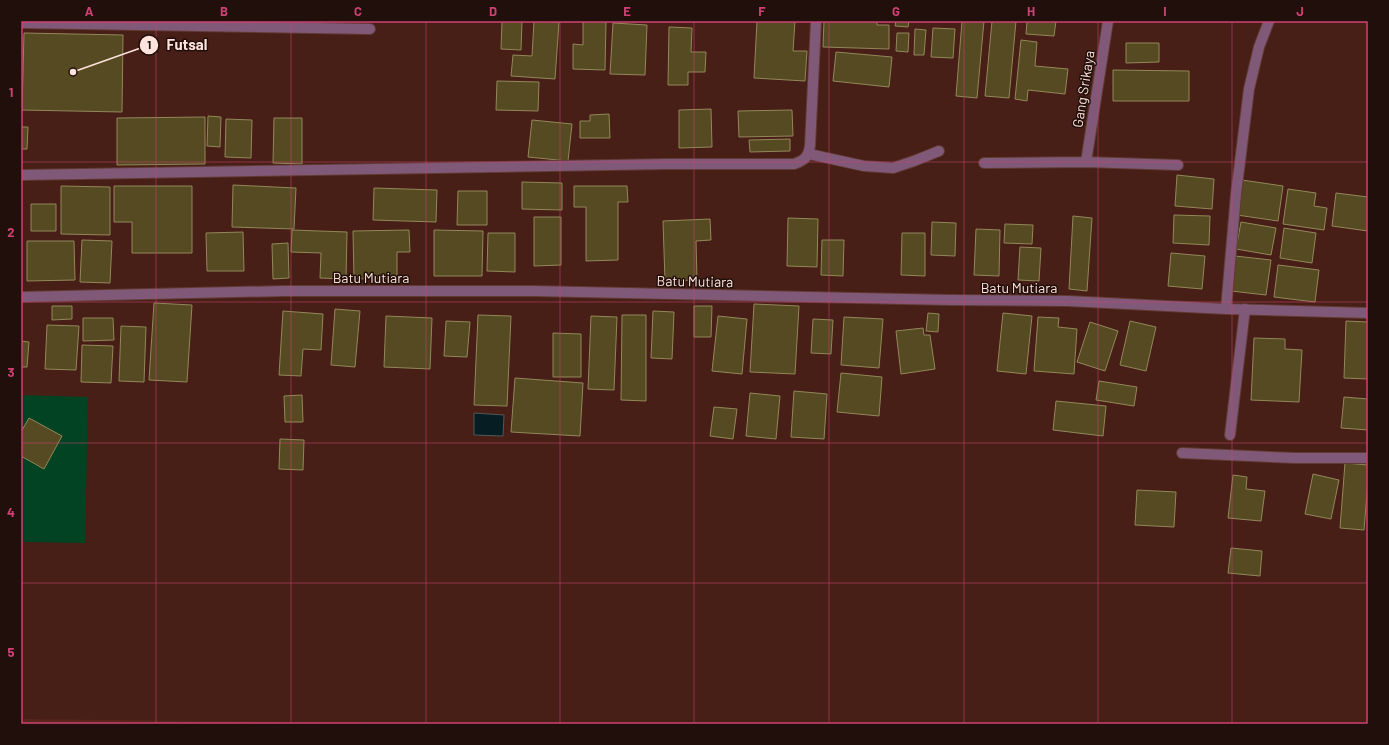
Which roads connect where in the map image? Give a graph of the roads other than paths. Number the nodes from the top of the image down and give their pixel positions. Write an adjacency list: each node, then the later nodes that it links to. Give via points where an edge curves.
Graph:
1 (816, 21): 7 (street)
2 (1108, 21): 8 (street, Gang Srikaya)
3 (1269, 21): 13 (street, via 1259,47 1249,89 1236,194)
4 (21, 23): 5 (street)
5 (370, 29)
6 (939, 151): 7 (street, via 894,168 864,166)
7 (809, 154): 11 (street, via 804,160 794,164)
8 (1086, 162): 9 (street); 10 (street)
9 (984, 163)
10 (1178, 165)
11 (21, 175)
12 (21, 297): 13 (street, Batu Mutiara, via 283,291 533,291 1068,301)
13 (1226, 309): 14 (street, Batu Mutiara)
14 (1245, 309): 15 (street, Batu Mutiara); 16 (street)
15 (1368, 313)
16 (1230, 435)
17 (1182, 453): 18 (street)
18 (1368, 458)

